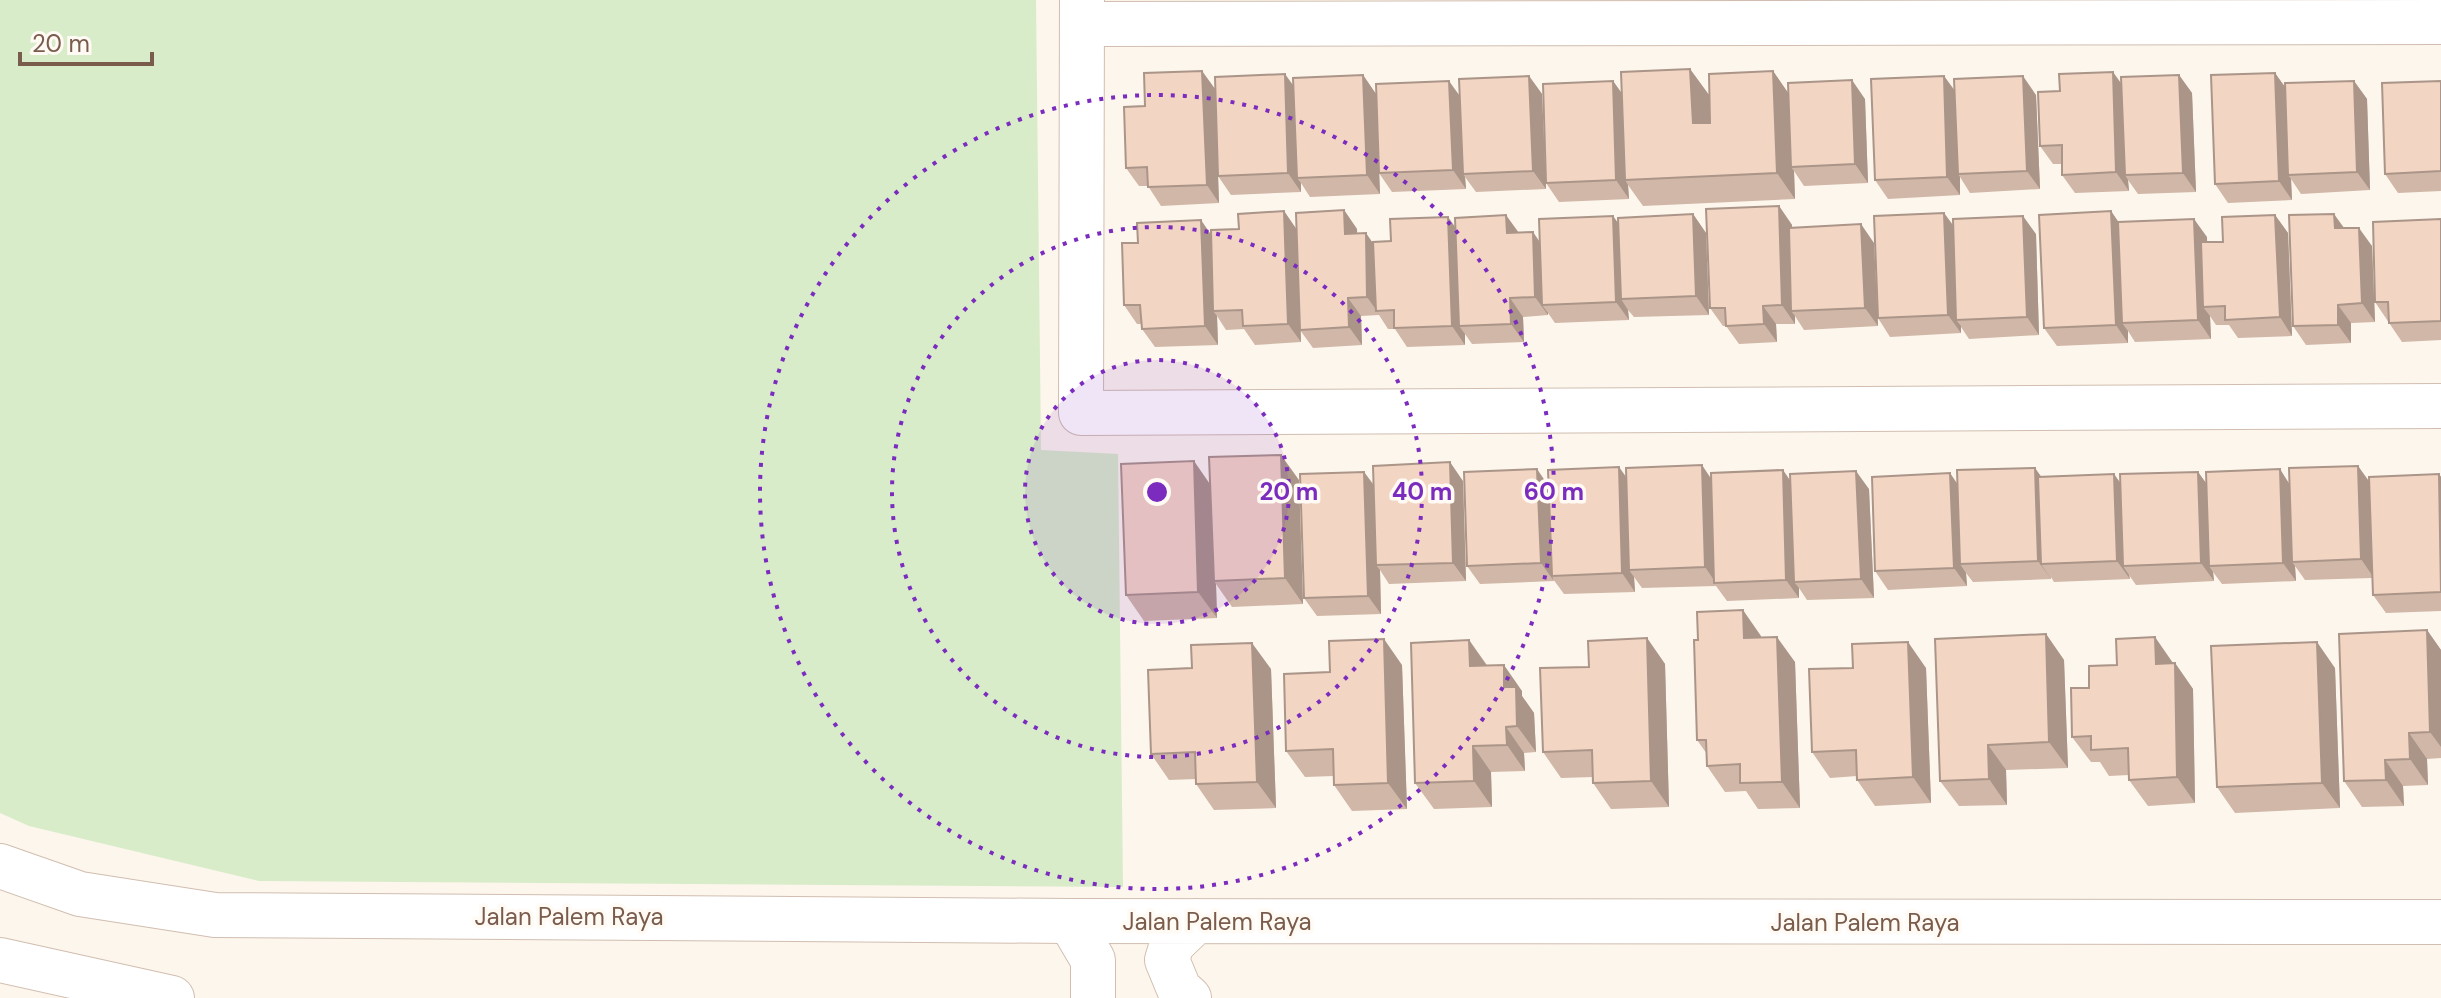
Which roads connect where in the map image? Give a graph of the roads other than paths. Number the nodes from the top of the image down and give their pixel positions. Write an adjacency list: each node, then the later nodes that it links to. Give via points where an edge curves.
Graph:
1 (1082, 12): 2 (street); 3 (street, via 1081,413)
2 (2441, 22)
3 (2441, 406)
4 (0, 866): 5 (street, Jalan Palem Raya, via 80,894 215,915)
5 (1070, 921): 6 (street, Jalan Palem Raya); 10 (street, via 1093,960)
6 (1196, 921): 7 (street, Jalan Palem Raya); 11 (street, via 1172,944 1167,960 1179,989)
7 (2441, 922)
8 (0, 960): 9 (street)
9 (172, 998)
10 (1093, 998)
11 (1189, 998)

